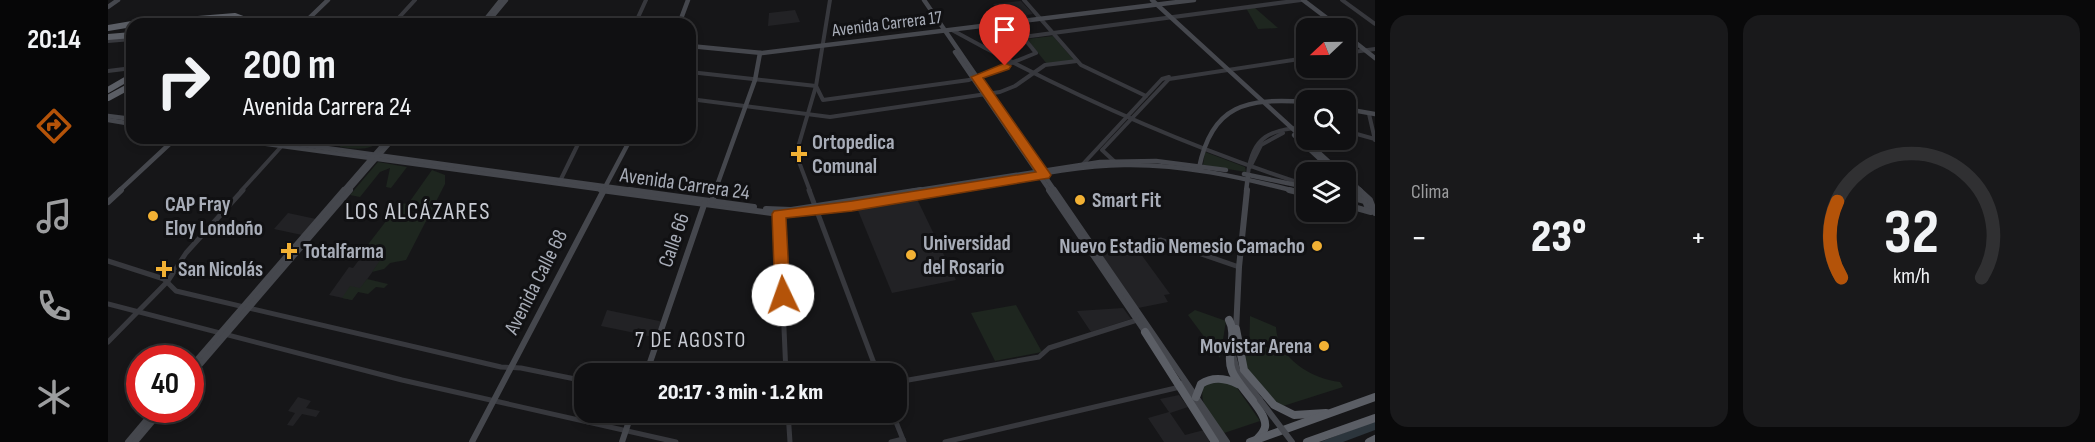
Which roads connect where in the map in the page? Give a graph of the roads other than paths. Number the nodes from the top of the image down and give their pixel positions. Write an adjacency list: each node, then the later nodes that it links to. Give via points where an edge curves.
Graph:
1 (118, 0): 16 (main road)
2 (328, 0): 20 (main road)
3 (415, 0): 21 (street)
4 (501, 0): 22 (main road)
5 (506, 0): 15 (main road)
6 (646, 0): 25 (street)
7 (688, 0): 26 (main road)
8 (830, 0): 40 (street)
9 (922, 0): 33 (main road); 33 (main road)
10 (1194, 0): 14 (main road, Avenida Carrera 17)
11 (1301, 0): 27 (street); 28 (main road)
12 (1341, 0): 30 (street)
13 (1025, 1): 29 (street)
14 (1152, 2): 27 (main road); 29 (main road, Avenida Carrera 17)
15 (501, 6): 24 (main road)
16 (108, 7)
17 (495, 10): 23 (main road)
18 (208, 18): 19 (highway)
19 (240, 18)
20 (309, 18)
21 (398, 18)
22 (489, 18)
23 (489, 18)
24 (490, 18)
25 (637, 18)
26 (681, 18)
27 (1170, 18): 34 (street); 51 (main road)
28 (1325, 18)
29 (1040, 19): 33 (main road, Avenida Carrera 17); 34 (street)
30 (1375, 24)
31 (126, 25): 32 (highway)
32 (108, 27)
33 (946, 31): 35 (street); 36 (main road); 40 (main road, Avenida Carrera 17); 49 (street); 55 (main road)
34 (1053, 33): 48 (street); 49 (street, via 1023,37 1035,53)
35 (958, 36): 36 (main road); 49 (street)
36 (950, 37): 55 (main road)
37 (126, 38): 38 (highway)
38 (108, 40)
39 (1356, 42): 43 (main road)
40 (823, 45): 45 (main road, Avenida Carrera 17); 59 (street)
41 (696, 47): 45 (main road, Avenida Carrera 17)
42 (1375, 49): 43 (street)
43 (1366, 50): 44 (street); 46 (main road)
44 (1356, 52)
45 (760, 53): 58 (main road, Calle 66)
46 (1375, 57)
47 (1296, 60): 51 (street)
48 (1077, 61): 54 (street, via 1042,64); 63 (street)
49 (1009, 64): 54 (street); 55 (street)
50 (126, 70): 52 (street)
51 (1226, 70): 56 (street); 67 (main road)
52 (108, 72)
53 (696, 73): 58 (street)
54 (1029, 76): 62 (street, via 1012,88); 73 (street)
55 (975, 78): 59 (street, via 823,100); 62 (main road)
56 (1167, 78): 63 (street); 73 (street)
57 (126, 80): 61 (highway)
58 (755, 80): 59 (street); 68 (main road, Calle 66)
59 (816, 86): 70 (street)
60 (126, 88): 64 (highway)
61 (108, 90)
62 (987, 94): 70 (street, via 830,117); 94 (main road)
63 (1146, 96): 73 (street)
64 (108, 98)
65 (696, 100): 68 (street)
66 (1296, 102): 67 (main road)
67 (1261, 103): 75 (main road); 86 (main road, via 1221,118 1207,133)
68 (745, 106): 70 (street); 104 (main road, Calle 66)
69 (1356, 111): 71 (main road)
70 (807, 114): 106 (street, via 796,154)
71 (1372, 114): 78 (street)
72 (108, 118): 74 (main road)
73 (1126, 120): 86 (street); 88 (street, via 1102,150); 91 (street)
74 (126, 121)
75 (1291, 130): 76 (street); 89 (main road); 90 (main road); 92 (street, via 1261,145)
76 (1296, 130)
77 (1356, 134): 78 (street)
78 (1375, 139)
79 (170, 144): 103 (main road)
80 (283, 144): 113 (street, via 186,253)
81 (296, 144): 87 (main road, Avenida Carrera 24)
82 (385, 144): 87 (main road)
83 (389, 144): 87 (main road)
84 (578, 144): 96 (street)
85 (628, 144): 99 (main road, Avenida Calle 68)
86 (1201, 151): 92 (street); 93 (main road)
87 (377, 157): 96 (main road, Avenida Carrera 24); 99 (main road, Avenida Carrera 24); 115 (main road)
88 (1113, 161): 91 (main road, Avenida Carrera 24); 93 (main road, Avenida Carrera 24, via 1156,161)
89 (1324, 162)
90 (1328, 162)
91 (1083, 164): 94 (main road, Avenida Carrera 24)
92 (1250, 167): 95 (street); 97 (street)
93 (1199, 168): 94 (main road, Avenida Carrera 24, via 1123,165); 95 (main road, Avenida Carrera 24)
94 (1041, 173): 106 (main road, Avenida Carrera 24); 110 (main road)
95 (1248, 176): 98 (main road); 101 (main road); 112 (main road)
96 (561, 179): 99 (main road, Avenida Carrera 24)
97 (1296, 183)
98 (1296, 184)
99 (604, 187): 104 (main road, Avenida Carrera 24); 128 (main road, Avenida Calle 68)
100 (1356, 188): 105 (main road)
101 (1296, 191)
102 (1356, 191): 105 (main road)
103 (108, 202)
104 (707, 202): 106 (main road, Avenida Carrera 24, via 779,211); 109 (main road, Avenida Carrera 24); 125 (main road, Calle 66)
105 (1370, 203): 108 (main road)
106 (815, 208): 109 (main road, Avenida Carrera 24); 127 (street)
107 (1356, 208): 108 (main road)
108 (1373, 212)
109 (779, 214): 126 (street)
110 (1092, 250): 112 (street, via 1161,240); 117 (main road); 134 (main road)
111 (108, 261): 113 (street)
112 (1239, 267): 119 (main road)
113 (168, 281): 115 (street, via 176,291); 116 (street)
114 (108, 304): 116 (street)
115 (246, 307): 121 (main road); 128 (street)
116 (137, 313): 121 (street); 122 (street)
117 (1137, 320): 120 (main road); 130 (street, via 1049,348 1039,357)
118 (1229, 320): 132 (highway, via 1229,363)
119 (1236, 329): 136 (highway, via 1244,370 1274,405 1294,415); 159 (main road, bridge, via 1234,364)
120 (1145, 332): 131 (highway); 134 (main road)
121 (222, 335): 123 (main road); 124 (main road); 135 (street)
122 (108, 342)
123 (204, 354)
124 (204, 358)
125 (650, 363)
126 (786, 363)
127 (874, 363)
128 (511, 367): 129 (street); 135 (main road, Avenida Calle 68)
129 (574, 379)
130 (907, 380)
131 (1180, 387): 155 (street); 156 (highway)
132 (1242, 388): 134 (highway, via 1227,378 1215,379 1199,384); 146 (highway, via 1265,419 1265,429)
133 (1375, 397): 136 (highway)
134 (1196, 398): 157 (main road); 158 (main road)
135 (493, 402): 143 (street); 150 (main road, Avenida Calle 68)
136 (1326, 413): 146 (highway)
137 (1375, 418): 160 (highway)
138 (144, 423): 148 (main road)
139 (151, 423): 149 (main road)
140 (629, 423): 143 (main road)
141 (789, 423): 153 (street)
142 (896, 423): 145 (street)
143 (626, 431): 151 (main road); 152 (street)
144 (1375, 440): 161 (highway)
145 (903, 441): 154 (street)
146 (1254, 441)
147 (1324, 441): 160 (highway)
148 (128, 442)
149 (135, 442)
150 (472, 442)
151 (622, 442)
152 (676, 442)
153 (790, 442)
154 (891, 442)
155 (945, 442)
156 (1215, 442)
157 (1222, 442)
158 (1227, 442)
159 (1292, 442)
160 (1308, 442)
161 (1369, 442)

